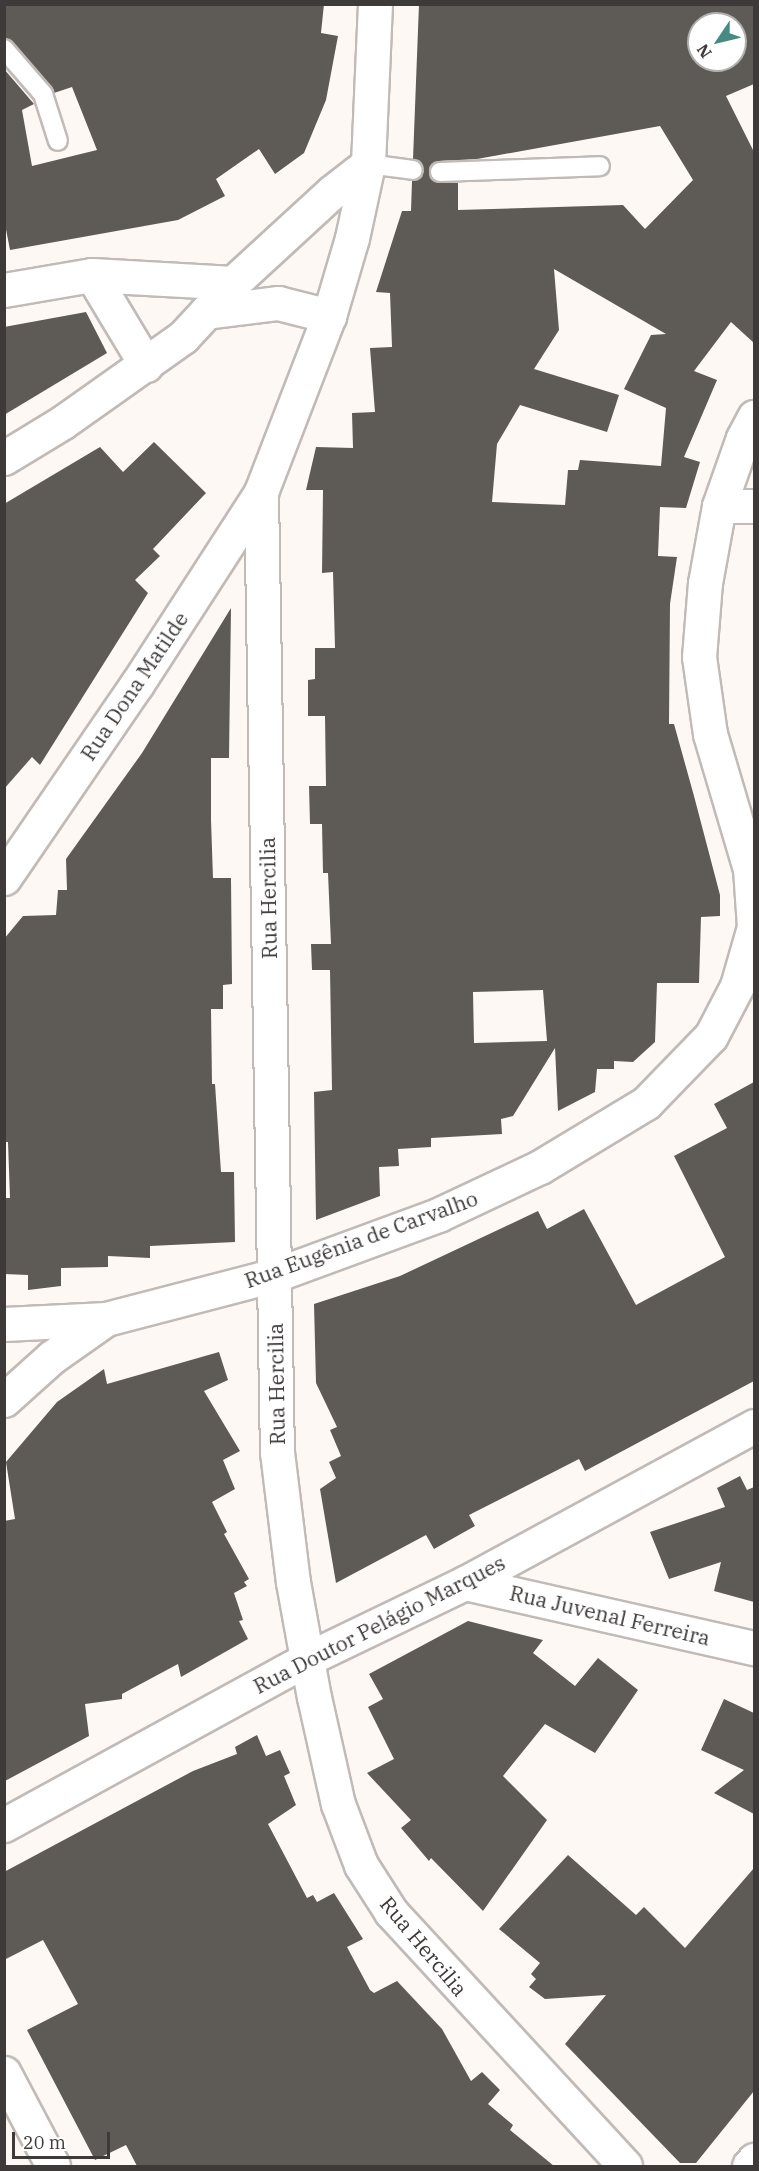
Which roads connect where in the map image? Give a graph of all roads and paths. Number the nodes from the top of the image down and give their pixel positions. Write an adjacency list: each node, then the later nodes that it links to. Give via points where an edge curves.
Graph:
1 (375, 4): 4 (street)
2 (4, 49): 3 (lane, via 43,94)
3 (58, 141)
4 (368, 164): 6 (lane); 9 (street); 12 (street)
5 (600, 166): 7 (lane)
6 (413, 170)
7 (440, 172)
8 (92, 275): 9 (street); 10 (street); 13 (street)
9 (233, 284): 11 (street)
10 (4, 290)
11 (206, 312): 12 (street, via 278,303); 13 (street)
12 (329, 316): 16 (street)
13 (146, 365): 15 (street)
14 (754, 417): 17 (street, Rua Eugênia de Carvalho)
15 (4, 458)
16 (261, 492): 20 (street, Rua Dona Matilde, via 137,684); 21 (street, Rua Hercilia)
17 (719, 506): 18 (street); 19 (street, Rua Eugênia de Carvalho, via 705,583 699,657 710,734)
18 (754, 507)
19 (745, 809): 21 (street, Rua Eugênia de Carvalho, via 754,927 737,986 711,1036 682,1068 646,1103 540,1167 438,1215)
20 (4, 878)
21 (274, 1275): 22 (street, Rua Eugênia de Carvalho); 28 (street, Rua Hercilia, via 277,1452)
22 (106, 1319): 23 (street, Rua Eugênia de Carvalho); 24 (street, via 52,1356)
23 (4, 1324)
24 (4, 1400)
25 (754, 1426): 26 (street, Rua Doutor Pelágio Marques, via 521,1549)
26 (465, 1583): 27 (street, Rua Juvenal Ferreira); 28 (street, Rua Doutor Pelágio Marques)
27 (754, 1648)
28 (306, 1659): 29 (street, Rua Doutor Pelágio Marques); 33 (street, Rua Hercilia, via 338,1804 361,1865 390,1912)
29 (4, 1825)
30 (4, 2073): 32 (street)
31 (754, 2160): 34 (street)
32 (53, 2166)
33 (625, 2166)
34 (749, 2166)

